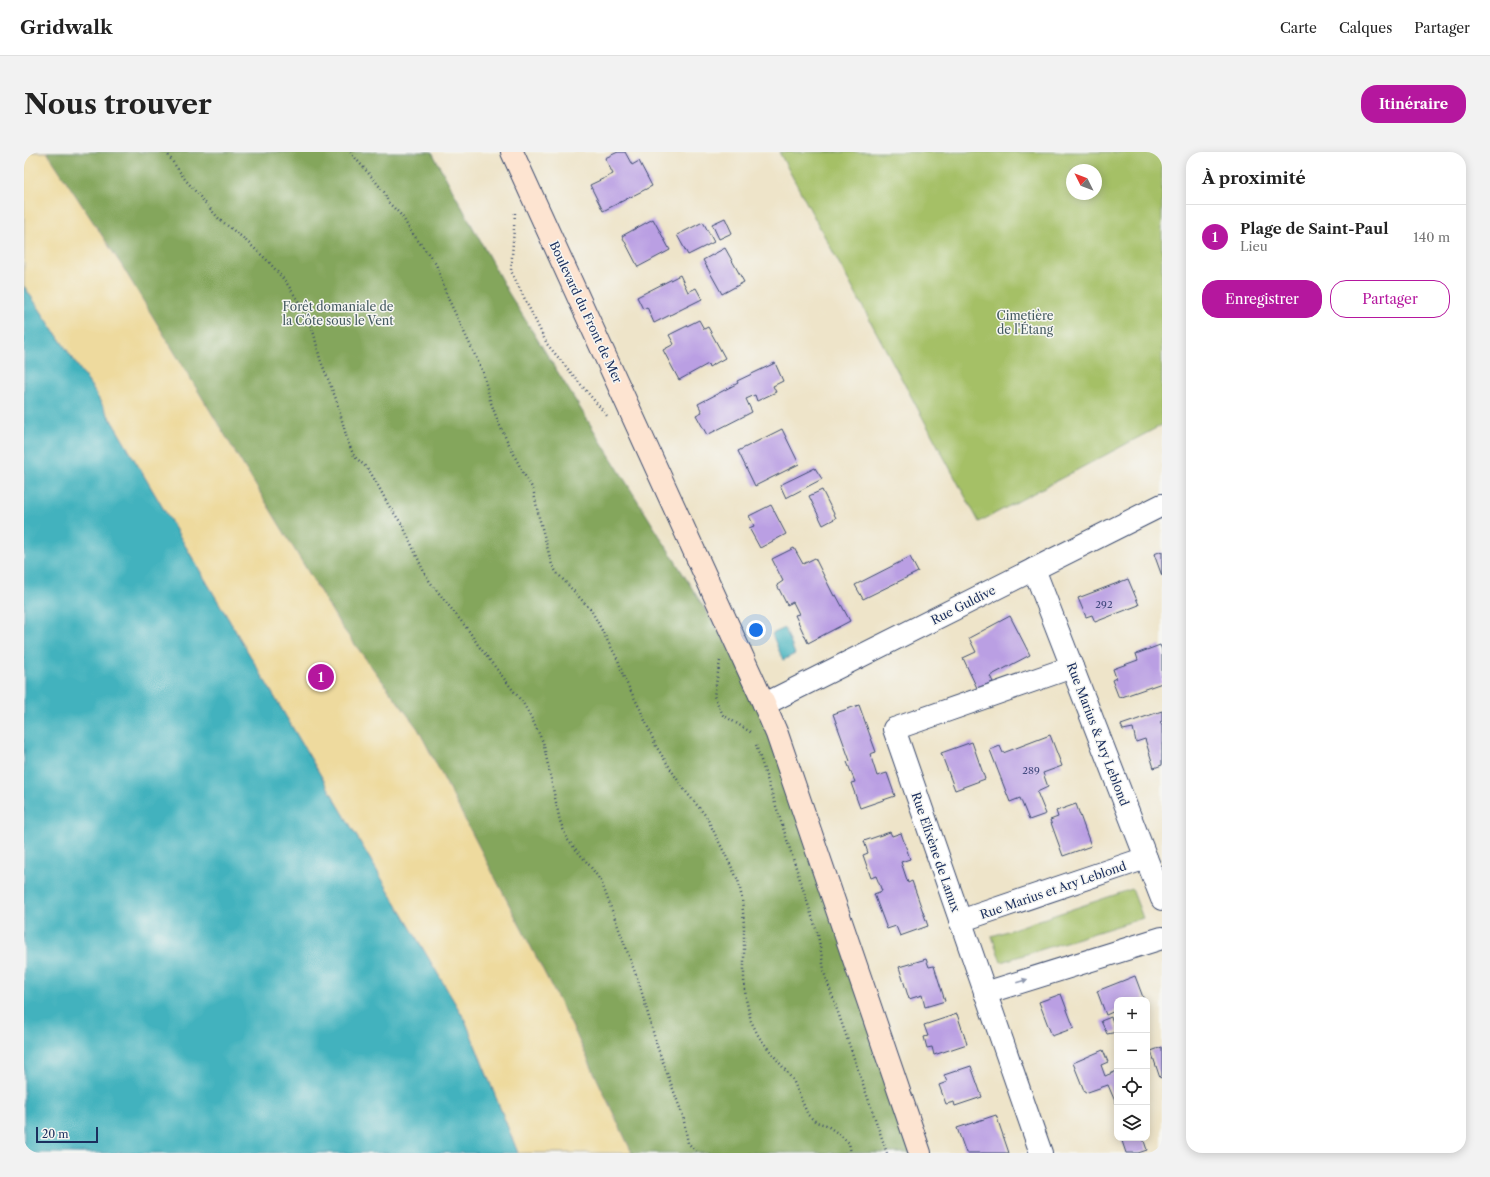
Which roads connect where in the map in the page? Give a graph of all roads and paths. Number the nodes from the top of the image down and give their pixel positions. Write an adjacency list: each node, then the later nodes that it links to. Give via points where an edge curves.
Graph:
1 (166, 152): 16 (path, via 184,178 219,219 268,261 286,282 304,310 314,334 320,359 354,456 369,470 402,526 430,582 470,631 532,719 542,742 560,821 567,839 600,881 640,986 657,1046 683,1116 688,1143)
2 (350, 152): 17 (path, via 384,192 388,202 402,216 436,264 483,372 498,422 533,489 552,565 591,610 618,660 656,746 682,787 706,816 738,880 744,926 746,999 751,1021 759,1038 793,1080 808,1116 826,1125 849,1142)
3 (512, 152): 10 (main road, Boulevard du Front de Mer)
4 (515, 209): 5 (path, via 510,271 547,344)
5 (612, 422)
6 (1162, 505): 7 (street, Rue Guldive)
7 (1034, 569): 9 (street, Rue Marius & Ary Leblond); 10 (street, Rue Guldive)
8 (720, 659): 18 (path, via 714,696 723,715 752,732 818,935 825,975)
9 (1072, 666): 11 (street, Rue Marius & Ary Leblond); 13 (street, Rue Elixène de Lanux, via 894,729)
10 (764, 704): 19 (main road, Boulevard du Front de Mer, via 777,734)
11 (1146, 858): 12 (street, Rue Marius & Ary Leblond); 13 (street, Rue Marius et Ary Leblond)
12 (1162, 896)
13 (960, 921): 15 (street, Rue Elixène de Lanux)
14 (1162, 938): 15 (street, one-way to 14)
15 (985, 993): 20 (street, Rue Elixène de Lanux)
16 (698, 1153)
17 (851, 1153)
18 (887, 1153)
19 (920, 1153)
20 (1041, 1153)

